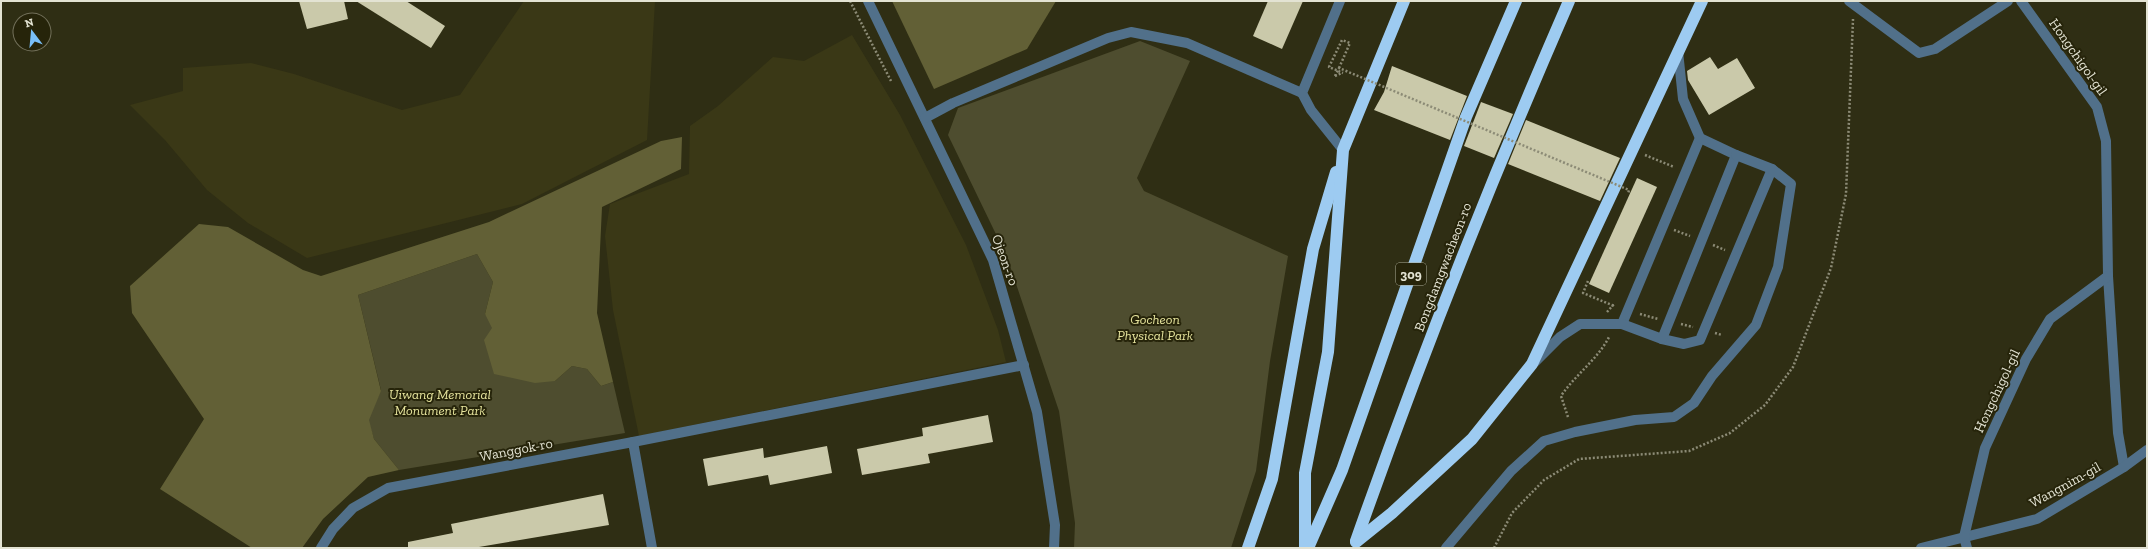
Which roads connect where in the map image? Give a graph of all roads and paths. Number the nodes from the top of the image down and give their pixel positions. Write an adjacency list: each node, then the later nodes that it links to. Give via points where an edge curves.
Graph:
1 (850, 1): 13 (path)
2 (868, 1): 15 (street, Ojeon-ro)
3 (1340, 1): 14 (street)
4 (1404, 1): 17 (highway)
5 (1516, 1): 47 (highway, Bongdamgwacheon-ro / 309, via 1466,116 1342,470)
6 (1569, 1): 41 (highway, Bongdamgwacheon-ro, via 1512,131 1385,459)
7 (1702, 1): 11 (highway)
8 (2008, 1): 10 (street, via 1935,49 1919,53)
9 (2021, 1): 27 (street, Hongchigol-gil, via 2097,106 2106,141)
10 (1851, 3): 49 (path, via 1846,194 1831,268 1793,367 1765,405 1730,432 1689,451 1579,459 1544,480 1512,513)
11 (1678, 51): 16 (street, via 1683,99); 34 (highway)
12 (1338, 68): 12 (path, bridge, via 1335,76 1343,73 1329,67 1342,40 1350,43); 25 (path, bridge, via 1629,190)
13 (894, 87)
14 (1302, 93): 15 (street, via 1187,43 1132,32 1086,47 953,103); 17 (street, via 1311,110)
15 (925, 118): 35 (street, Ojeon-ro, via 993,260)
16 (1700, 138): 18 (street); 32 (street)
17 (1343, 150): 45 (highway, via 1313,249 1272,479); 46 (highway, via 1328,352 1305,473)
18 (1736, 155): 22 (street); 33 (street)
19 (1640, 158): 21 (path, via 1642,154)
20 (1677, 161): 21 (path)
21 (1674, 167): 23 (path)
22 (1772, 169): 33 (street, via 1700,340 1684,344); 48 (street, via 1791,184 1778,267 1756,325 1712,376 1694,403 1674,417 1635,420 1544,441 1511,471)
23 (1671, 174)
24 (1629, 185): 26 (path)
25 (1628, 194)
26 (1623, 198)
27 (2108, 276): 39 (street, Hongchigol-gil, via 2118,433); 40 (street, Hongchigol-gil, via 2050,319 2026,358 1985,448)
28 (1589, 278): 30 (path, via 1583,293)
29 (1617, 299): 30 (path)
30 (1614, 306): 31 (path, via 1607,310)
31 (1608, 324): 32 (street); 34 (street, via 1580,324 1560,337); 36 (path, via 1609,337 1601,350 1570,381 1561,396)
32 (1622, 324): 33 (street)
33 (1662, 339)
34 (1532, 364): 41 (highway, via 1472,439)
35 (1024, 365): 37 (street, Wanggok-ro); 44 (street, Ojeon-ro, via 1037,412 1055,525)
36 (1568, 417)
37 (633, 442): 42 (street, Wanggok-ro, via 388,488 353,508); 43 (street)
38 (2147, 450): 39 (street, Wangnim-gil)
39 (2124, 467): 40 (street, Wangnim-gil, via 2037,519)
40 (1964, 537): 50 (street, Wangnim-gil); 51 (street)
41 (1355, 545)
42 (321, 548)
43 (652, 548)
44 (1054, 548)
45 (1248, 548)
46 (1305, 548)
47 (1308, 548)
48 (1446, 548)
49 (1494, 548)
50 (1920, 548)
51 (1968, 548)

